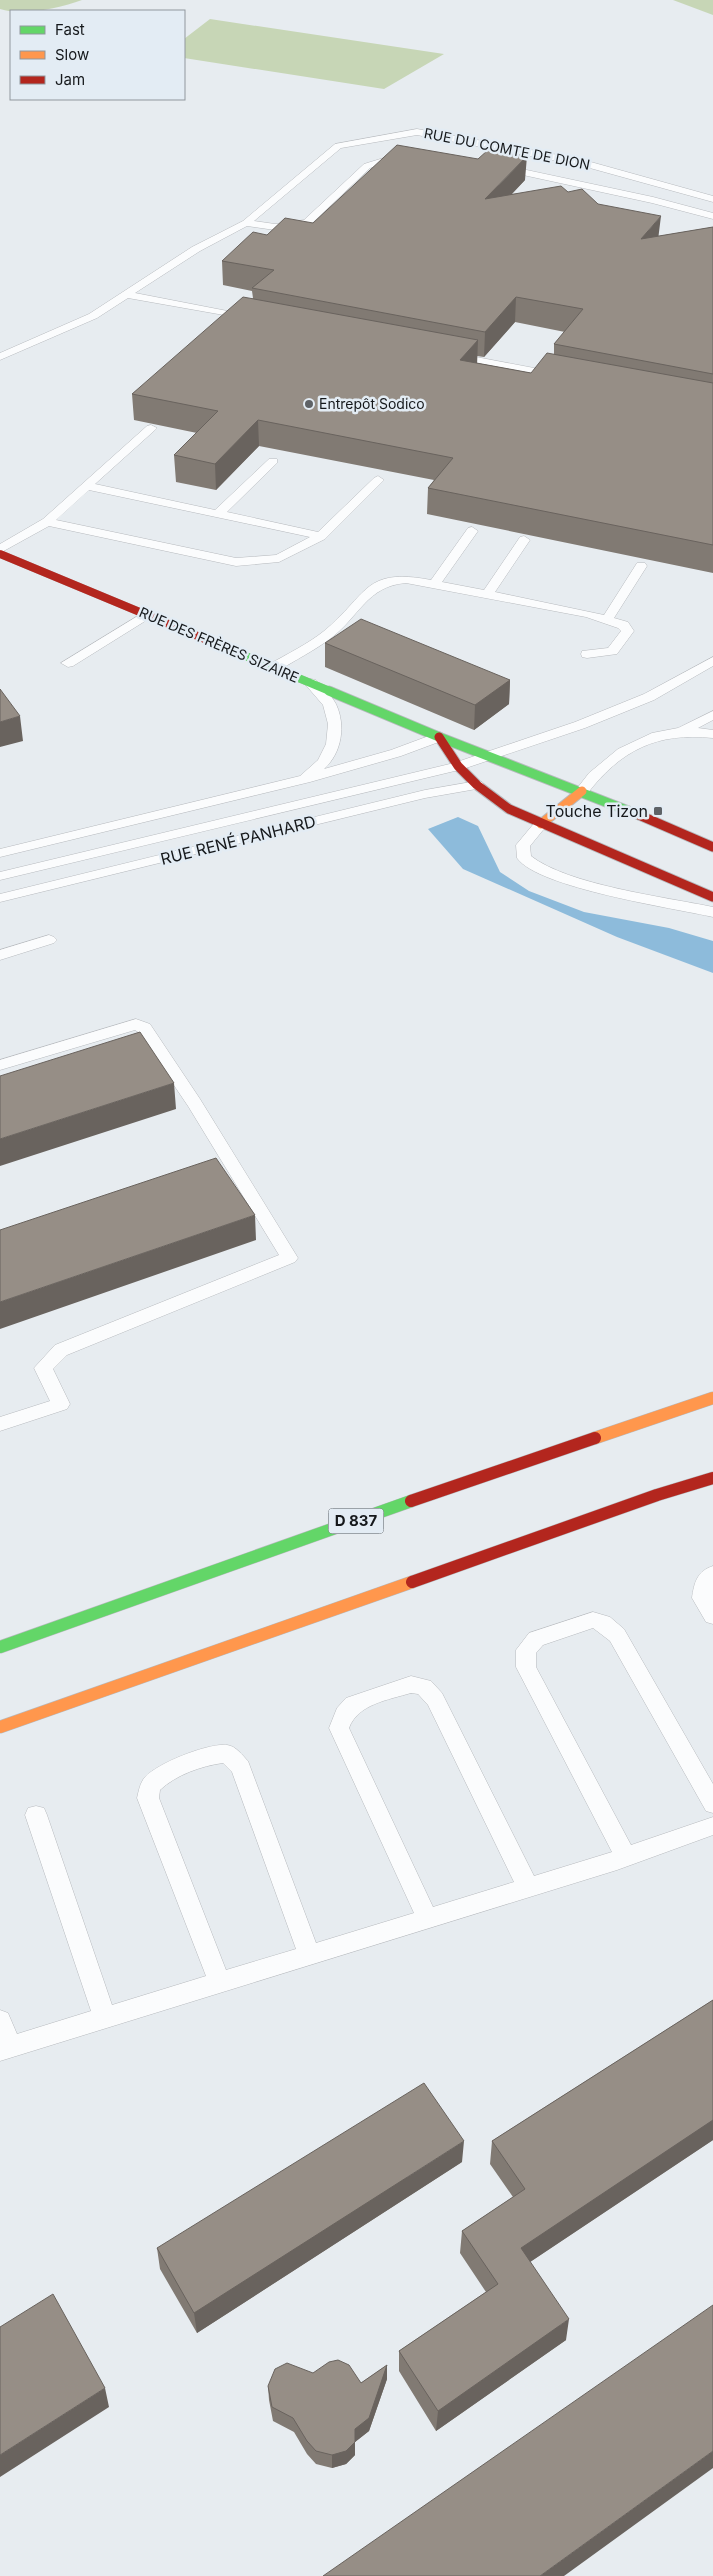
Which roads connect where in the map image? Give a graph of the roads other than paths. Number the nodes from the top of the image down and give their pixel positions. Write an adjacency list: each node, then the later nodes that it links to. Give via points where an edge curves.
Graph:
1 (415, 155): 8 (lane, via 387,158 367,166 307,223 275,227)
2 (561, 159): 4 (lane); 5 (lane, RUE DU COMTE DE DION); 8 (lane, RUE DU COMTE DE DION, via 416,132 338,146)
3 (494, 166): 4 (lane)
4 (541, 175): 6 (lane)
5 (713, 199): 6 (lane)
6 (694, 211): 7 (lane)
7 (713, 216)
8 (246, 223): 9 (lane, RUE DU COMTE DE DION, via 196,249)
9 (128, 295): 10 (lane); 12 (lane, RUE DU COMTE DE DION, via 93,316)
10 (257, 319)
11 (441, 354): 13 (lane)
12 (0, 357)
13 (568, 378)
14 (151, 428): 17 (lane)
15 (273, 461): 18 (lane)
16 (378, 480): 21 (lane)
17 (86, 486): 18 (lane); 19 (lane)
18 (218, 515): 21 (lane)
19 (47, 522): 21 (lane, via 236,562 279,558); 23 (lane)
20 (472, 531): 26 (lane)
21 (321, 536)
22 (524, 540): 27 (lane)
23 (0, 549)
24 (0, 554): 28 (street, RUE DES FRÈRES SIZAIRE)
25 (641, 566): 29 (lane)
26 (434, 584): 27 (lane); 33 (lane, via 392,578 381,582 354,605 328,635)
27 (488, 594): 29 (lane)
28 (146, 615): 32 (lane); 33 (street, RUE DES FRÈRES SIZAIRE)
29 (608, 618): 30 (lane, via 623,624 628,631 612,652)
30 (587, 654)
31 (713, 661): 39 (lane, via 649,697)
32 (68, 664)
33 (273, 668): 34 (street, RUE DES FRÈRES SIZAIRE)
34 (311, 683): 38 (street, RUE DES FRÈRES SIZAIRE); 41 (lane, via 329,704 335,724 333,744 324,762)
35 (713, 715): 36 (lane)
36 (679, 732): 37 (lane); 43 (lane, via 654,736 614,756 599,768)
37 (713, 734)
38 (439, 736): 39 (street, RUE DES FRÈRES SIZAIRE); 40 (street); 41 (lane, via 396,753)
39 (493, 755): 40 (lane); 43 (street, RUE DES FRÈRES SIZAIRE)
40 (458, 766): 42 (street); 47 (lane)
41 (305, 778): 46 (lane)
42 (477, 785): 44 (street, via 510,809); 49 (lane, RUE RENÉ PANHARD, via 426,794)
43 (582, 791): 44 (street); 45 (street, RUE DES FRÈRES SIZAIRE)
44 (541, 824): 48 (street); 50 (lane, via 523,845 524,858 538,869 582,884)
45 (713, 847)
46 (0, 853)
47 (0, 876)
48 (713, 897)
49 (0, 898)
50 (713, 912)
51 (50, 940): 52 (lane)
52 (0, 955)
53 (0, 1065): 55 (lane, via 136,1024 144,1028 289,1258 61,1350 43,1368 61,1404)
54 (713, 1398): 59 (street, D 837, via 515,1464)
55 (0, 1424)
56 (713, 1478): 60 (street, via 648,1498)
57 (713, 1574): 58 (lane, via 704,1583 702,1598)
58 (713, 1616)
59 (0, 1647)
60 (0, 1727)
61 (713, 1804): 64 (lane, via 617,1635 603,1623 593,1620 536,1639 526,1650 526,1667)
62 (36, 1815): 69 (lane)
63 (713, 1826): 64 (lane)
64 (626, 1857): 65 (lane)
65 (528, 1887): 66 (lane); 66 (lane, via 435,1699 424,1687 410,1684 353,1704 344,1714 339,1728)
66 (427, 1918): 67 (lane)
67 (309, 1954): 68 (lane); 68 (lane, via 241,1767 227,1754 216,1754 162,1775 151,1785 148,1798)
68 (220, 1982): 69 (lane)
69 (105, 2018): 71 (lane)
70 (0, 2021): 71 (lane)
71 (5, 2048)

